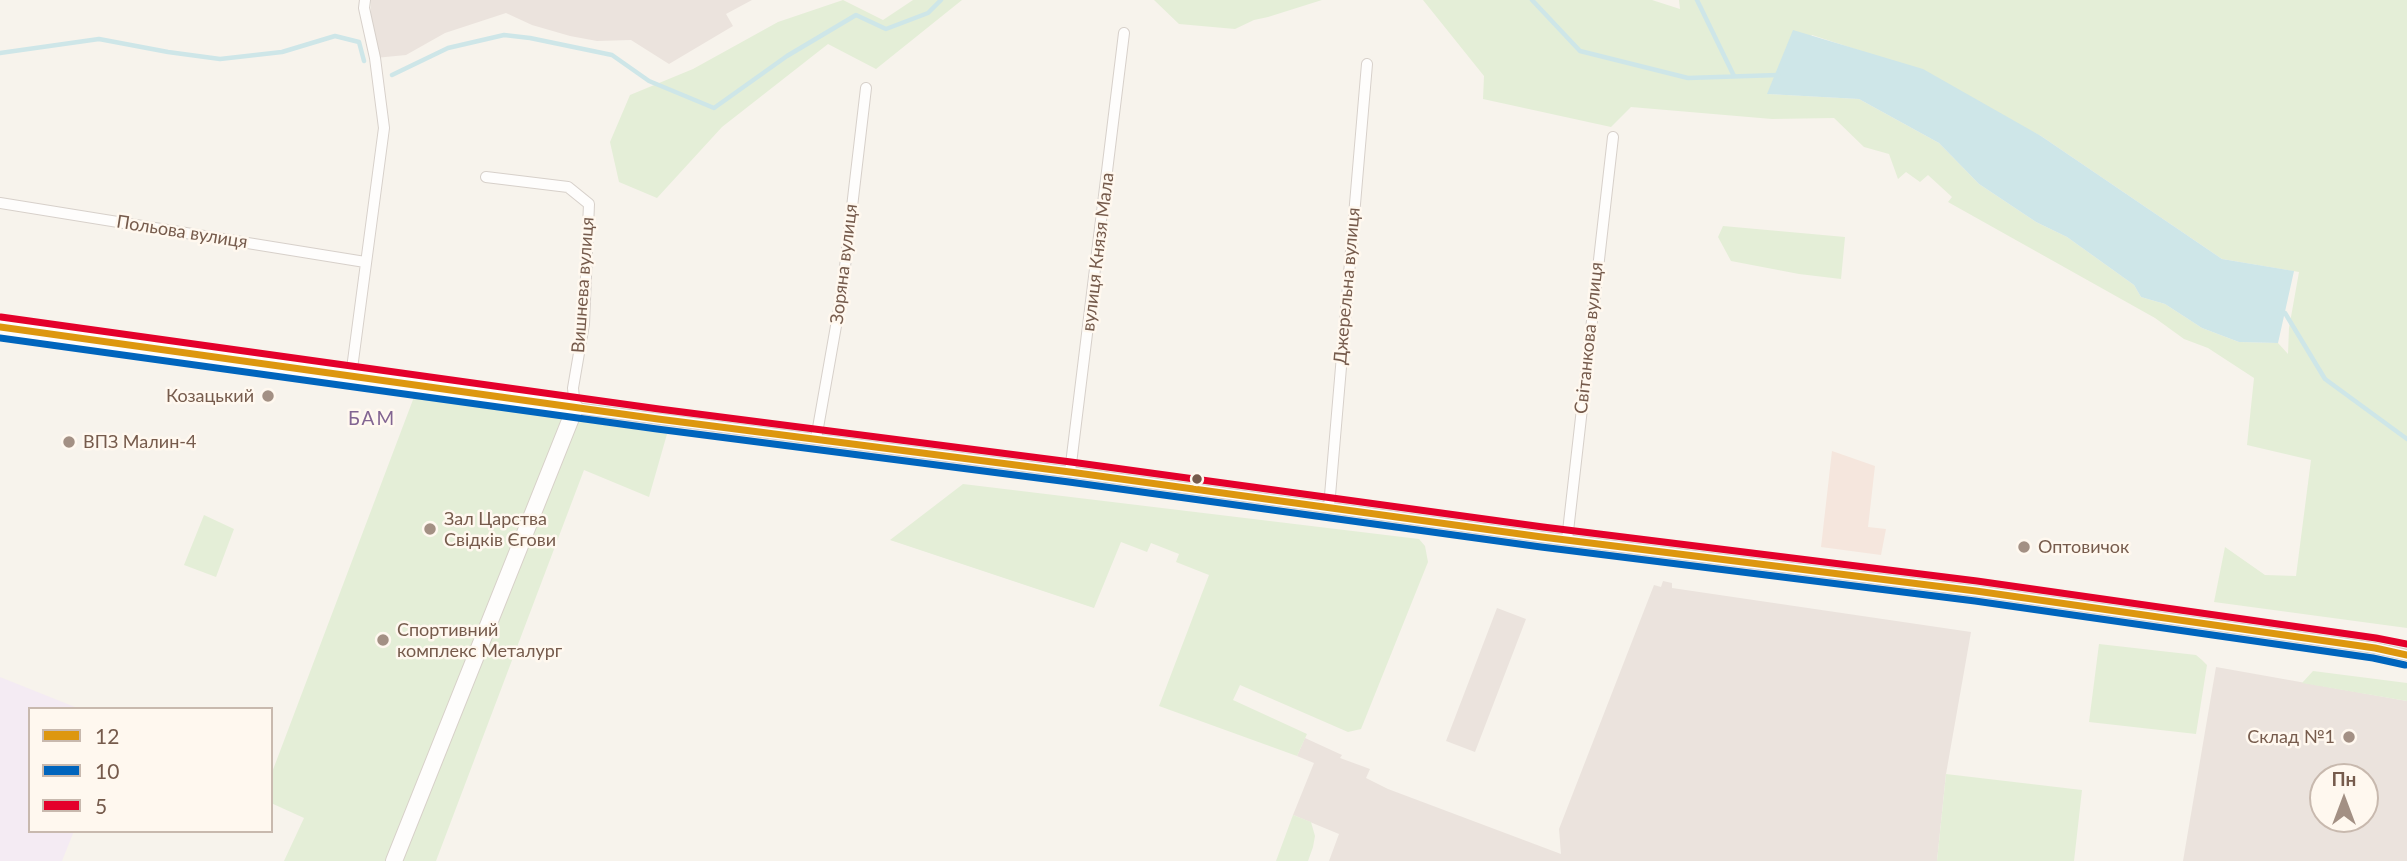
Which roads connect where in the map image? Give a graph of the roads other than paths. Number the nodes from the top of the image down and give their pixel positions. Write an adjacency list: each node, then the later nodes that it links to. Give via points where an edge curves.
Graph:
1 (365, 0): 8 (street, via 384,128)
2 (1124, 33): 13 (street, вулиця Князя Мала)
3 (1367, 64): 14 (street, Джерельна вулиця)
4 (866, 88): 12 (street, Зоряна вулиця, via 842,292)
5 (1613, 137): 15 (street, Світанкова вулиця)
6 (486, 177): 11 (street, Вишнева вулиця, via 568,187 589,204)
7 (0, 203): 8 (street, Польова вулиця)
8 (365, 262): 10 (street)
9 (0, 327): 10 (street)
10 (351, 376): 11 (street)
11 (575, 408): 12 (street); 17 (street)
12 (816, 439): 13 (street)
13 (1070, 472): 14 (street)
14 (1329, 507): 15 (street)
15 (1567, 540): 16 (street, via 1976,591)
16 (2407, 655)
17 (394, 861)

